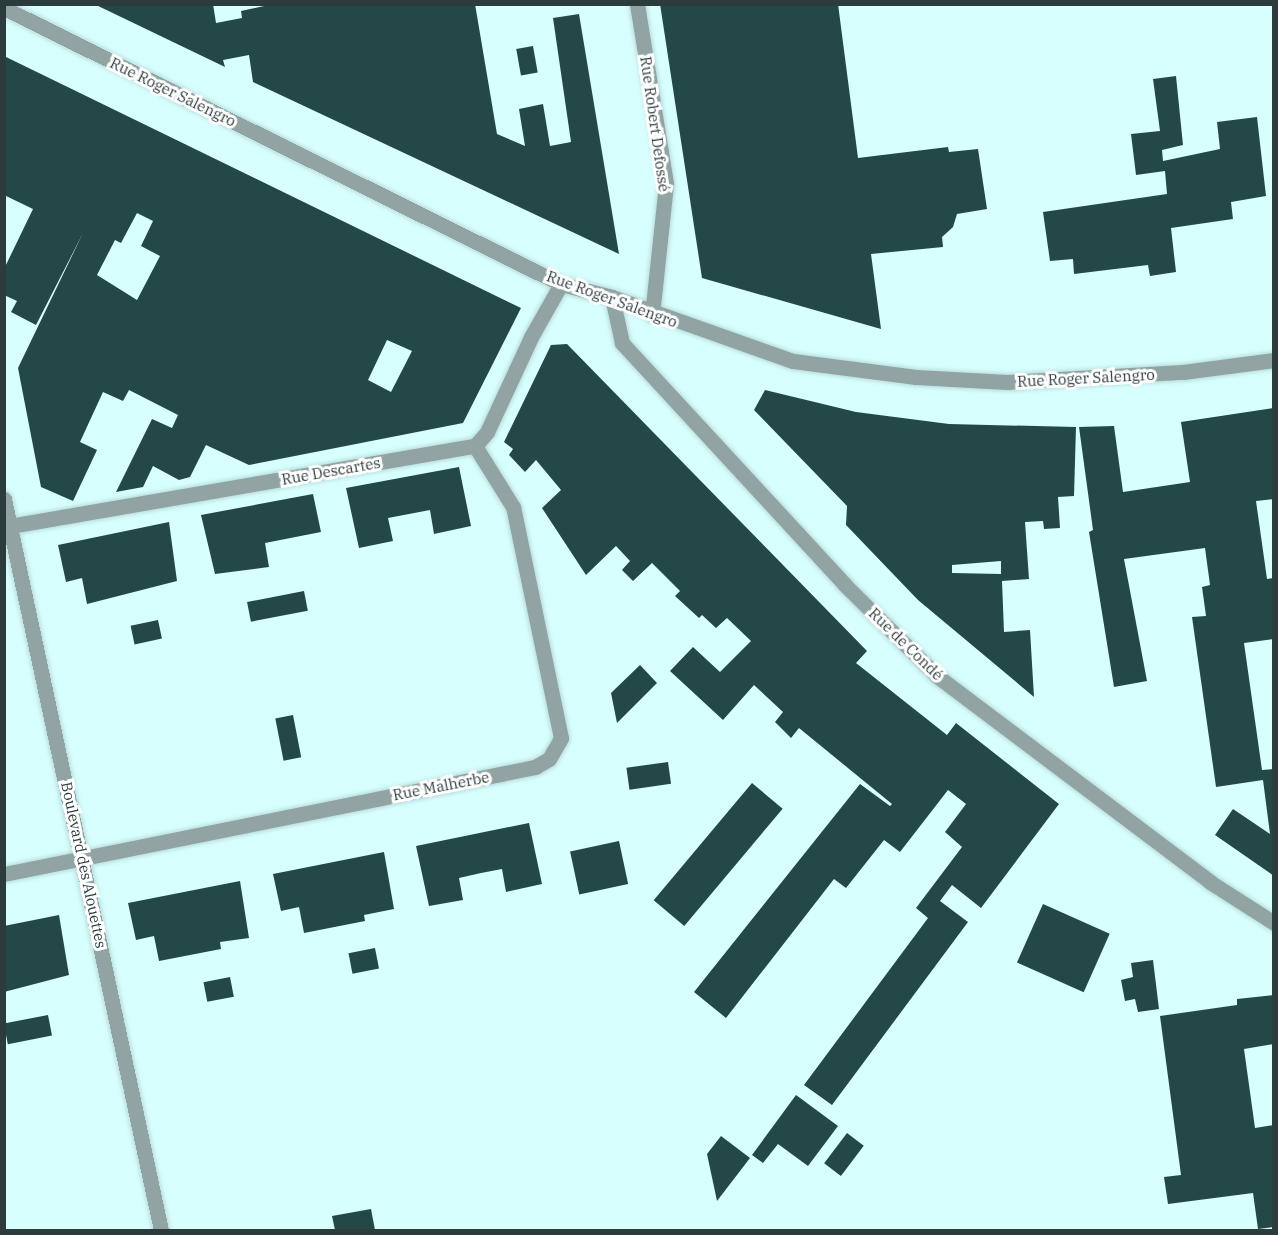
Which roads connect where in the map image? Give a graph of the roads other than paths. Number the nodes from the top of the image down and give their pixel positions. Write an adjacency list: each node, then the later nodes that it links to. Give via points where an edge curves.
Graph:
1 (637, 4): 5 (street, Rue Robert Defossé, via 666,184)
2 (4, 8): 3 (street, Rue Roger Salengro)
3 (561, 284): 4 (street, Rue Roger Salengro); 7 (street, via 531,337 487,432)
4 (612, 297): 5 (street, Rue Roger Salengro); 12 (street, Rue de Condé, via 622,343 821,560 938,676 1210,882)
5 (652, 314): 6 (street, Rue Roger Salengro, via 793,361 916,377 1007,382 1183,372)
6 (1274, 360)
7 (475, 446): 9 (street, Rue Descartes); 10 (street, Rue Malherbe, via 513,507 561,738 549,759 535,767)
8 (4, 499): 9 (street, Boulevard des Alouettes)
9 (7, 526): 10 (street, Boulevard des Alouettes)
10 (82, 857): 11 (street, Rue Malherbe); 13 (street, Boulevard des Alouettes)
11 (4, 874)
12 (1274, 923)
13 (161, 1230)

